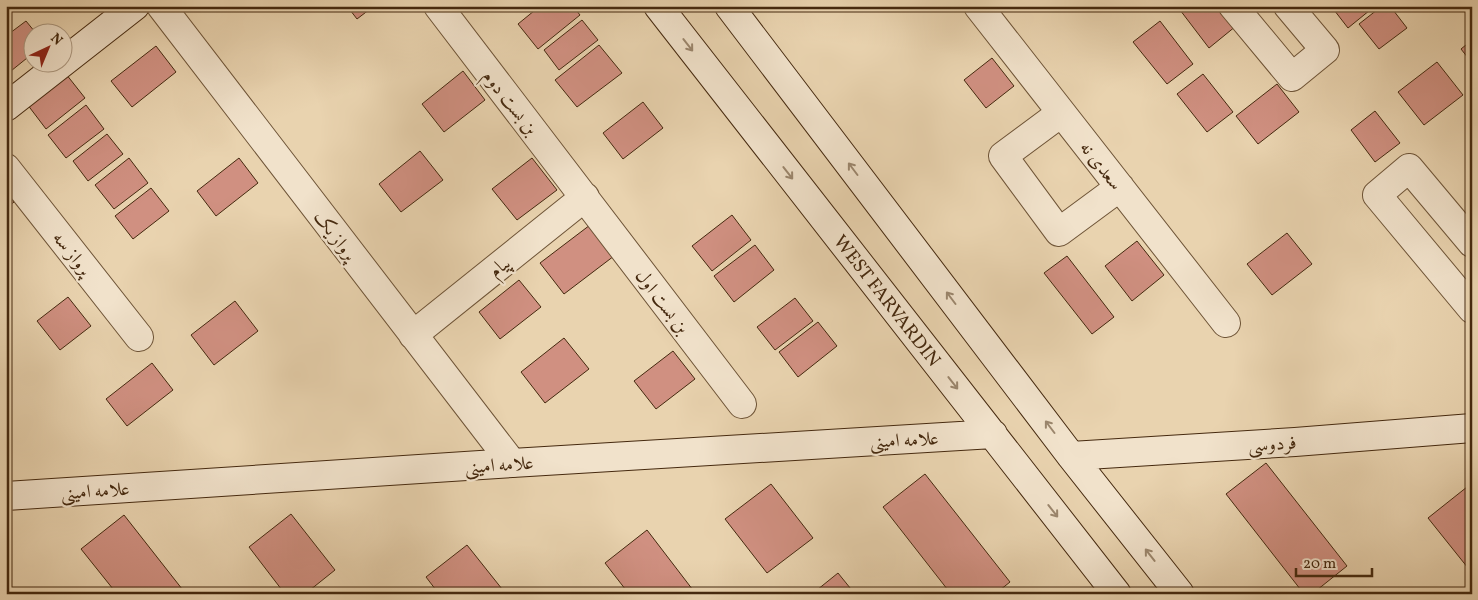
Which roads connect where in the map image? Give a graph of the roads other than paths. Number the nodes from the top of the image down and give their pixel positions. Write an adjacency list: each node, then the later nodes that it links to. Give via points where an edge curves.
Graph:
1 (135, 6): 9 (street)
2 (161, 6): 17 (street, پرواز یک)
3 (438, 6): 13 (street, بن بست دوم)
4 (658, 6): 21 (street, WEST FARVARDIN, one-way to 21)
5 (729, 6): 22 (street, one-way to 5)
6 (978, 6): 10 (street, سعدی نه)
7 (1233, 6): 8 (street, via 1292,77 1325,50)
8 (1288, 6)
9 (6, 107)
10 (1061, 113): 12 (street, سعدی نه); 12 (street, via 1003,156 1058,232)
11 (6, 168): 18 (street, پرواز سه)
12 (1120, 188): 16 (street, سعدی نه)
13 (585, 197): 17 (street, پیام); 19 (street, بن بست اول)
14 (1468, 232): 15 (street, via 1410,168 1377,195)
15 (1472, 309)
16 (1226, 323)
17 (413, 335): 23 (street, پرواز یک)
18 (139, 337)
19 (742, 404)
20 (1472, 428): 22 (street, فردوسی)
21 (993, 434): 23 (street, علامه امینی); 25 (street, WEST FARVARDIN, one-way to 25)
22 (1072, 456): 26 (street, one-way to 22)
23 (512, 463): 24 (street, علامه امینی)
24 (6, 496)
25 (1117, 594)
26 (1180, 594)

